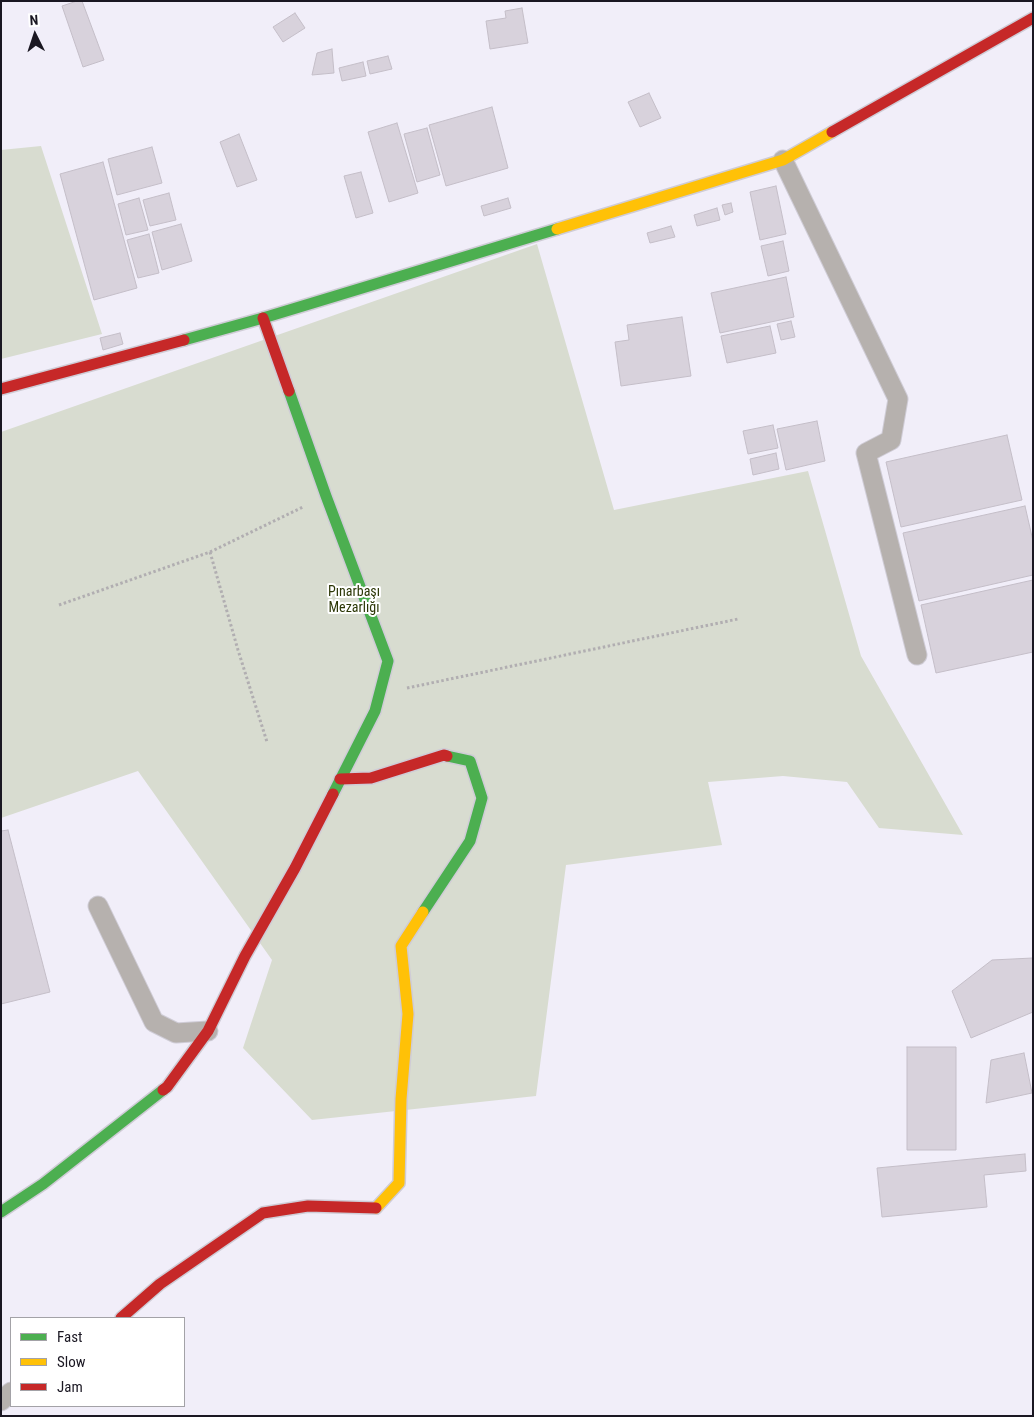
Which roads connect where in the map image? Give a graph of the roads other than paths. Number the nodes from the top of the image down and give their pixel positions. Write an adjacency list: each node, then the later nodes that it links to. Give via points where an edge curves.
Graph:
1 (1033, 18): 2 (street)
2 (783, 160): 3 (street); 5 (street, via 898,399 891,440 866,453)
3 (263, 318): 4 (street); 6 (street, via 388,661 375,711)
4 (1, 389)
5 (917, 654)
6 (340, 779): 8 (street, via 244,956); 10 (street, via 371,778 444,754 470,761 482,798 470,841 401,946 408,1014 401,1098 399,1183 377,1208 308,1206 263,1212 160,1284)
7 (98, 906): 8 (street, via 154,1022 176,1033)
8 (208, 1031): 9 (street, via 167,1087 43,1184)
9 (1, 1212)
10 (122, 1317)

